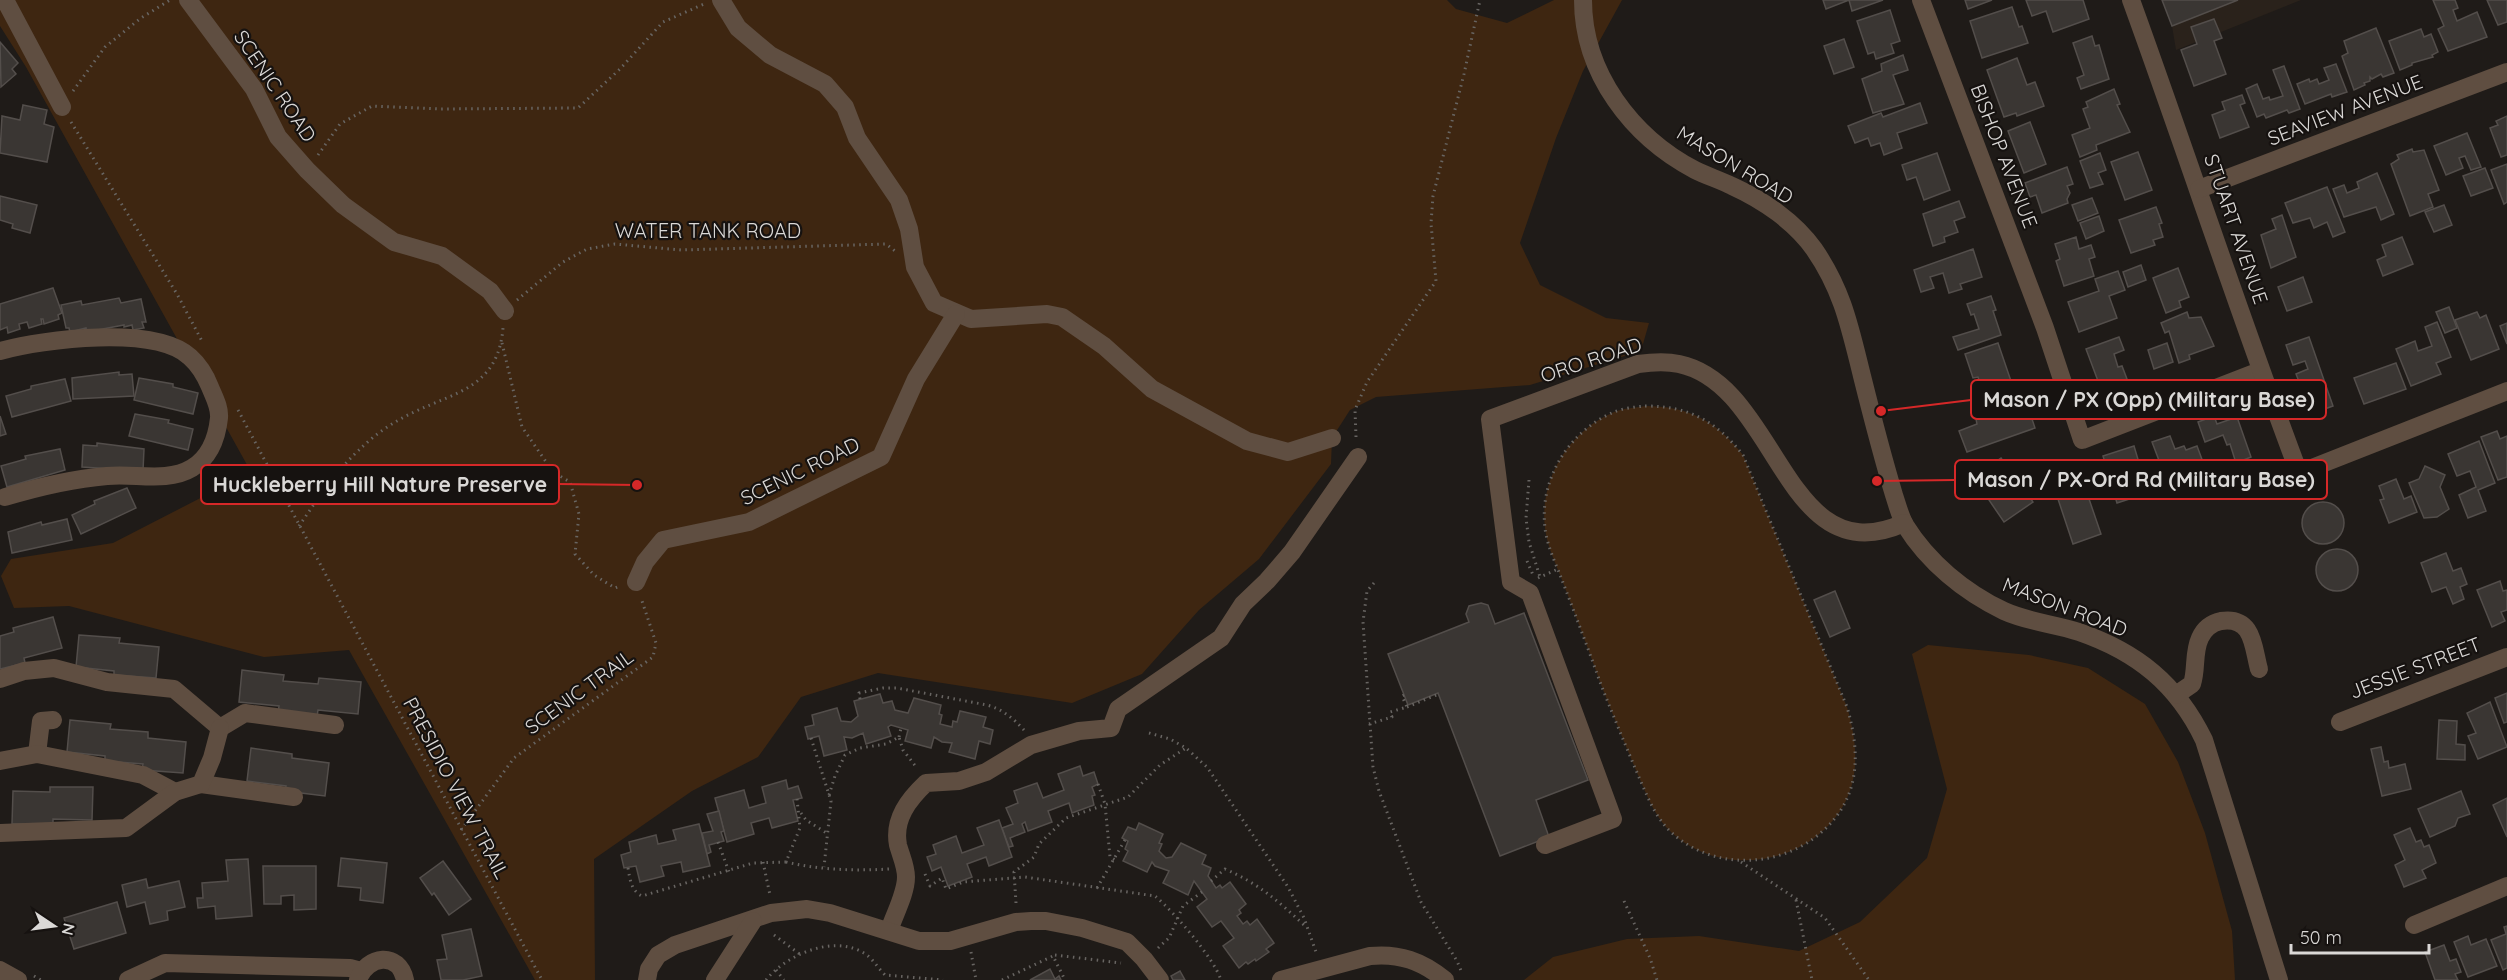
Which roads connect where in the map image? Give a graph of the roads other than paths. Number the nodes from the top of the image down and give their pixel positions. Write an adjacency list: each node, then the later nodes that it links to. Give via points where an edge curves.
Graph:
1 (5, 0): 8 (street)
2 (188, 0): 10 (street, SCENIC ROAD, via 254,89 278,137 307,170 343,205 394,242 442,256 490,291)
3 (721, 0): 11 (street, via 746,35 770,55 825,84 845,107 857,138 899,200 915,267 934,303)
4 (1583, 0): 18 (street, MASON ROAD, via 1594,63 1630,118 1670,155 1779,214 1813,247 1831,276 1845,308 1882,455)
5 (1921, 0): 13 (street, BISHOP AVENUE, via 2082,440)
6 (2131, 0): 9 (street, STUART AVENUE)
7 (2507, 72): 9 (street, SEAVIEW AVENUE)
8 (62, 107)
9 (2199, 189): 13 (street, STUART AVENUE)
10 (505, 310)
11 (956, 314): 15 (street, via 971,319 1047,314 1062,317 1104,346 1152,389 1247,441 1288,452); 19 (street, SCENIC ROAD, via 916,379 881,457 749,522 663,540 645,562)
12 (0, 351): 17 (street, via 26,344 111,337 139,338 166,345 190,356 206,377 219,411 217,432 208,453 192,468 169,477 72,480)
13 (2260, 371): 14 (street, STUART AVENUE, via 2300,473)
14 (2507, 391)
15 (1332, 438)
16 (1358, 457): 38 (street, via 1292,552 1243,604 1221,638 1118,709 1111,728 1079,731 1031,745 986,772 959,782 926,783 907,803 899,820 898,842 905,883)
17 (5, 497)
18 (1904, 523): 23 (street, MASON ROAD, via 1924,551 1974,594 2006,611 2112,645 2148,668); 34 (street, ORO ROAD, via 1858,533 1826,523 1806,501 1739,403 1701,372 1680,364 1638,364 1490,419 1511,582 1530,593 1613,819)
19 (636, 582)
20 (2507, 657): 25 (street, JESSIE STREET)
21 (2259, 669): 23 (street, via 2252,635 2244,625 2232,620 2219,621 2201,635 2192,684)
22 (0, 679): 27 (street, via 24,671 54,668 107,682 174,689)
23 (2176, 694): 49 (street, MASON ROAD, via 2204,740)
24 (53, 720): 28 (street, via 41,721)
25 (2340, 722)
26 (335, 725): 27 (street, via 245,713)
27 (220, 728): 30 (street)
28 (37, 754): 29 (street); 31 (street, via 143,775)
29 (0, 761)
30 (201, 784): 31 (street); 32 (street)
31 (175, 792): 33 (street, via 126,828)
32 (294, 798)
33 (0, 833)
34 (1545, 845)
35 (2507, 886): 37 (street)
36 (753, 921): 38 (street, via 771,913 816,910); 44 (street, via 675,945 658,956); 45 (street)
37 (2414, 925)
38 (889, 931): 46 (street, via 934,942 1017,922 1046,921 1127,942)
39 (0, 970): 41 (street)
40 (360, 976): 42 (street, via 350,968 165,963); 43 (street, via 368,964 387,960 402,969)
41 (18, 980)
42 (128, 980)
43 (405, 980)
44 (647, 980)
45 (715, 980)
46 (1160, 980)
47 (1281, 980): 48 (street, via 1385,955 1414,960)
48 (1445, 980)
49 (2280, 980)

